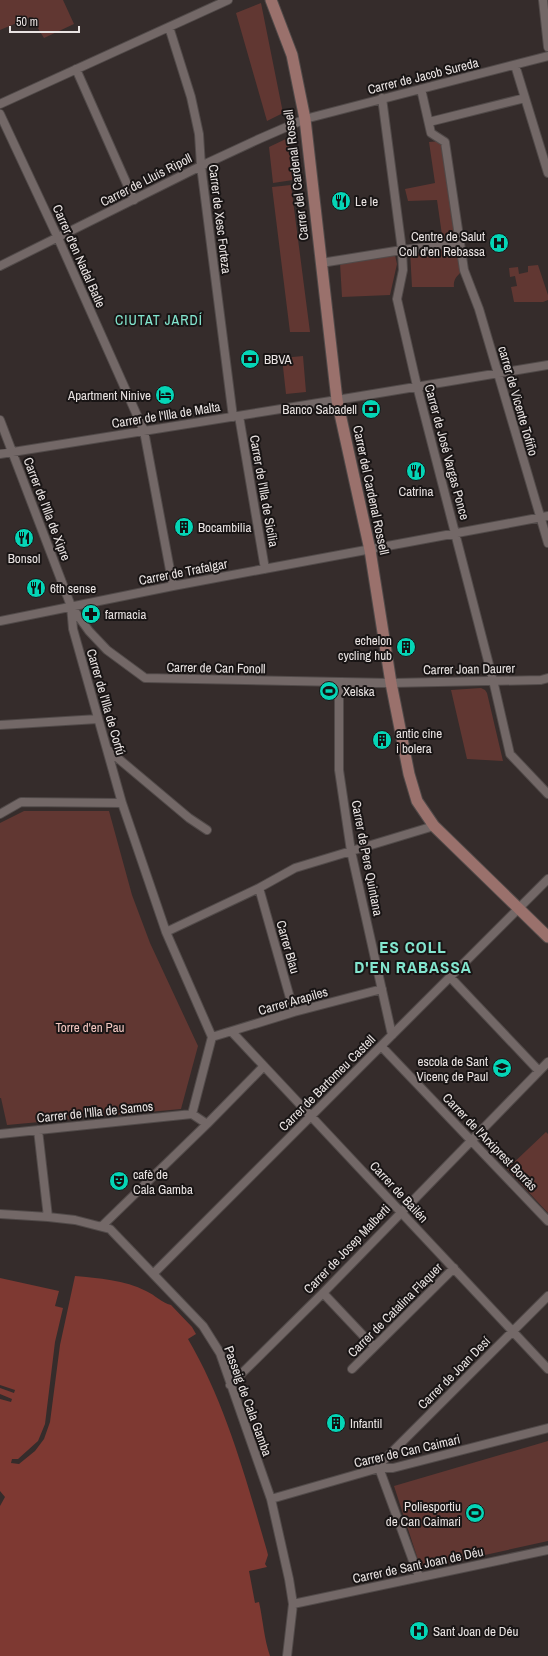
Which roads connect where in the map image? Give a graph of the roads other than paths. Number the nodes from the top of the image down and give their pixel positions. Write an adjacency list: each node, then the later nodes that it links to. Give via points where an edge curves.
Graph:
1 (228, 0): 4 (street)
2 (270, 0): 14 (street, Carrer del Cardenal Rossell, via 292,55)
3 (543, 0): 5 (street)
4 (169, 27): 8 (street); 16 (street, Carrer de Xesc Forteza, via 192,97 199,134)
5 (548, 47)
6 (548, 56): 7 (street, Carrer de Jacob Sureda)
7 (516, 65): 9 (street, Carrer de Jacob Sureda); 11 (street)
8 (76, 69): 12 (street); 18 (street)
9 (421, 89): 10 (street, Carrer de Jacob Sureda); 15 (street)
10 (382, 98): 14 (street, Carrer de Jacob Sureda); 21 (street, Carrer de José Vargas Ponce)
11 (525, 98): 15 (street); 17 (street)
12 (0, 104)
13 (0, 114): 19 (street, Carrer d'en Nadal Batle)
14 (305, 119): 16 (street, Carrer de Lluís Ripoll); 27 (street, Carrer del Cardenal Rossell)
15 (428, 122): 20 (street, carrer de Vicente Tofiño, via 431,132 445,142)
16 (201, 166): 18 (street, Carrer de Lluís Ripoll); 28 (street, Carrer de Xesc Forteza)
17 (548, 173)
18 (134, 200): 19 (street, Carrer de Lluís Ripoll)
19 (58, 238): 23 (street, Carrer de Lluís Ripoll); 30 (street, Carrer d'en Nadal Batle)
20 (460, 243): 21 (street); 25 (street, carrer de Vicente Tofiño, via 464,270)
21 (402, 250): 22 (street); 26 (street, Carrer de José Vargas Ponce, via 403,270 397,299)
22 (321, 263)
23 (0, 266)
24 (548, 365): 25 (street, Carrer de l'Illa de Malta)
25 (498, 373): 26 (street, Carrer de l'Illa de Malta); 33 (street, carrer de Vicente Tofiño)
26 (417, 386): 27 (street, Carrer de l'Illa de Malta); 34 (street, Carrer de José Vargas Ponce)
27 (337, 400): 28 (street, Carrer de l'Illa de Malta); 36 (street, Carrer del Cardenal Rossell)
28 (236, 417): 30 (street, Carrer de l'Illa de Malta); 37 (street, Carrer de l'Illa de Sicília)
29 (0, 420): 31 (street, Carrer de l'Illa de Xipre)
30 (144, 431): 31 (street, Carrer de l'Illa de Malta); 38 (street, Carrer d'en Nadal Batle)
31 (13, 452): 32 (street, Carrer de l'Illa de Malta); 39 (street, Carrer de l'Illa de Xipre)
32 (0, 454)
33 (544, 516): 34 (street, Carrer de Trafalgar); 35 (street, carrer de Vicente Tofiño)
34 (456, 533): 36 (street, Carrer de Trafalgar); 42 (street, Carrer de José Vargas Ponce)
35 (548, 543)
36 (370, 550): 37 (street, Carrer de Trafalgar); 44 (street, Carrer del Cardenal Rossell)
37 (265, 569): 38 (street, Carrer de Trafalgar)
38 (173, 586): 39 (street, Carrer de Trafalgar)
39 (71, 606): 40 (street, Carrer de Trafalgar); 43 (street, Carrer de Can Fonoll, via 107,650 145,678); 45 (street, Carrer de l'Illa de Corfú, via 73,629)
40 (0, 621)
41 (548, 678): 42 (street, Carrer Joan Daurer)
42 (493, 680): 44 (street, Carrer Joan Daurer); 48 (street, Carrer de José Vargas Ponce, via 510,754)
43 (339, 682): 44 (street, Carrer de Can Fonoll); 53 (street, Carrer de Pere Quintana, via 339,770)
44 (391, 683): 51 (street, Carrer del Cardenal Rossell, via 418,801)
45 (98, 719): 46 (street); 47 (street, Carrer de l'Illa de Corfú)
46 (0, 725)
47 (107, 749): 49 (street, Carrer de l'Illa de Corfú); 52 (street, via 189,818)
48 (548, 794)
49 (122, 803): 50 (street, via 21,802); 57 (street, Carrer de l'Illa de Corfú)
50 (0, 814)
51 (434, 826): 53 (street); 56 (street, Carrer del Cardenal Rossell)
52 (207, 830)
53 (351, 851): 55 (street, via 295,868); 60 (street, Carrer de Pere Quintana)
54 (548, 879): 56 (street, Carrer de Bartomeu Castell)
55 (258, 888): 57 (street); 61 (street, Carrer Blau)
56 (519, 908): 58 (street, Carrer del Cardenal Rossell); 59 (street, Carrer de Bartomeu Castell)
57 (166, 932): 64 (street, Carrer de l'Illa de Corfú)
58 (548, 937)
59 (450, 977): 63 (street, Carrer de Bartomeu Castell); 68 (street)
60 (382, 989): 61 (street, Carrer Arapiles); 63 (street, Carrer de Pere Quintana)
61 (294, 1012): 62 (street, Carrer Arapiles)
62 (232, 1032): 64 (street, Carrer Arapiles); 67 (street, Carrer de Bailén)
63 (392, 1035): 65 (street, Carrer de Bartomeu Castell)
64 (212, 1037): 69 (street)
65 (381, 1046): 70 (street, Carrer de Bartomeu Castell); 74 (street, Carrer de l'Arxiprest Borràs)
66 (548, 1062): 68 (street, Carrer de Josep Malberti)
67 (264, 1066): 70 (street, Carrer de Bailén); 71 (street)
68 (539, 1071): 74 (street, Carrer de Josep Malberti)
69 (192, 1114): 71 (street); 72 (street, Carrer de l'Illa de Samos)
70 (311, 1116): 75 (street, Carrer de Bailén); 81 (street, Carrer de Bartomeu Castell)
71 (207, 1124): 79 (street)
72 (38, 1130): 73 (street, Carrer de l'Illa de Samos); 77 (street)
73 (0, 1134)
74 (471, 1140): 75 (street, Carrer de Josep Malberti); 78 (street, Carrer de l'Arxiprest Borràs)
75 (401, 1211): 80 (street, Carrer de Bailén); 82 (street, Carrer de Josep Malberti)
76 (0, 1214): 77 (street, Passeig de Cala Gamba)
77 (48, 1217): 79 (street, Passeig de Cala Gamba)
78 (548, 1221)
79 (102, 1226): 81 (street, Passeig de Cala Gamba, via 110,1229)
80 (454, 1268): 84 (street, Carrer de Bailén); 85 (street, Carrer de Catalina Flaquer)
81 (153, 1274): 88 (street, Passeig de Cala Gamba, via 204,1326 220,1353)
82 (323, 1293): 85 (street); 88 (street, Carrer de Josep Malberti)
83 (548, 1296): 84 (street, Carrer de Joan Desí)
84 (512, 1331): 87 (street, Carrer de Bailén); 90 (street, Carrer de Joan Desí, via 380,1464)
85 (374, 1347): 86 (street, Carrer de Catalina Flaquer)
86 (352, 1369)
87 (548, 1369)
88 (230, 1385): 91 (street, Passeig de Cala Gamba)
89 (548, 1428): 90 (street, Carrer de Can Caimari, via 393,1468)
90 (379, 1468): 91 (street, Carrer de Can Caimari); 93 (street)
91 (271, 1499): 94 (street, Passeig de Cala Gamba)
92 (548, 1550): 93 (street, Carrer de Sant Joan de Déu)
93 (419, 1577): 94 (street, Carrer de Sant Joan de Déu)
94 (292, 1604): 95 (street, Passeig de Cala Gamba)
95 (287, 1656)

